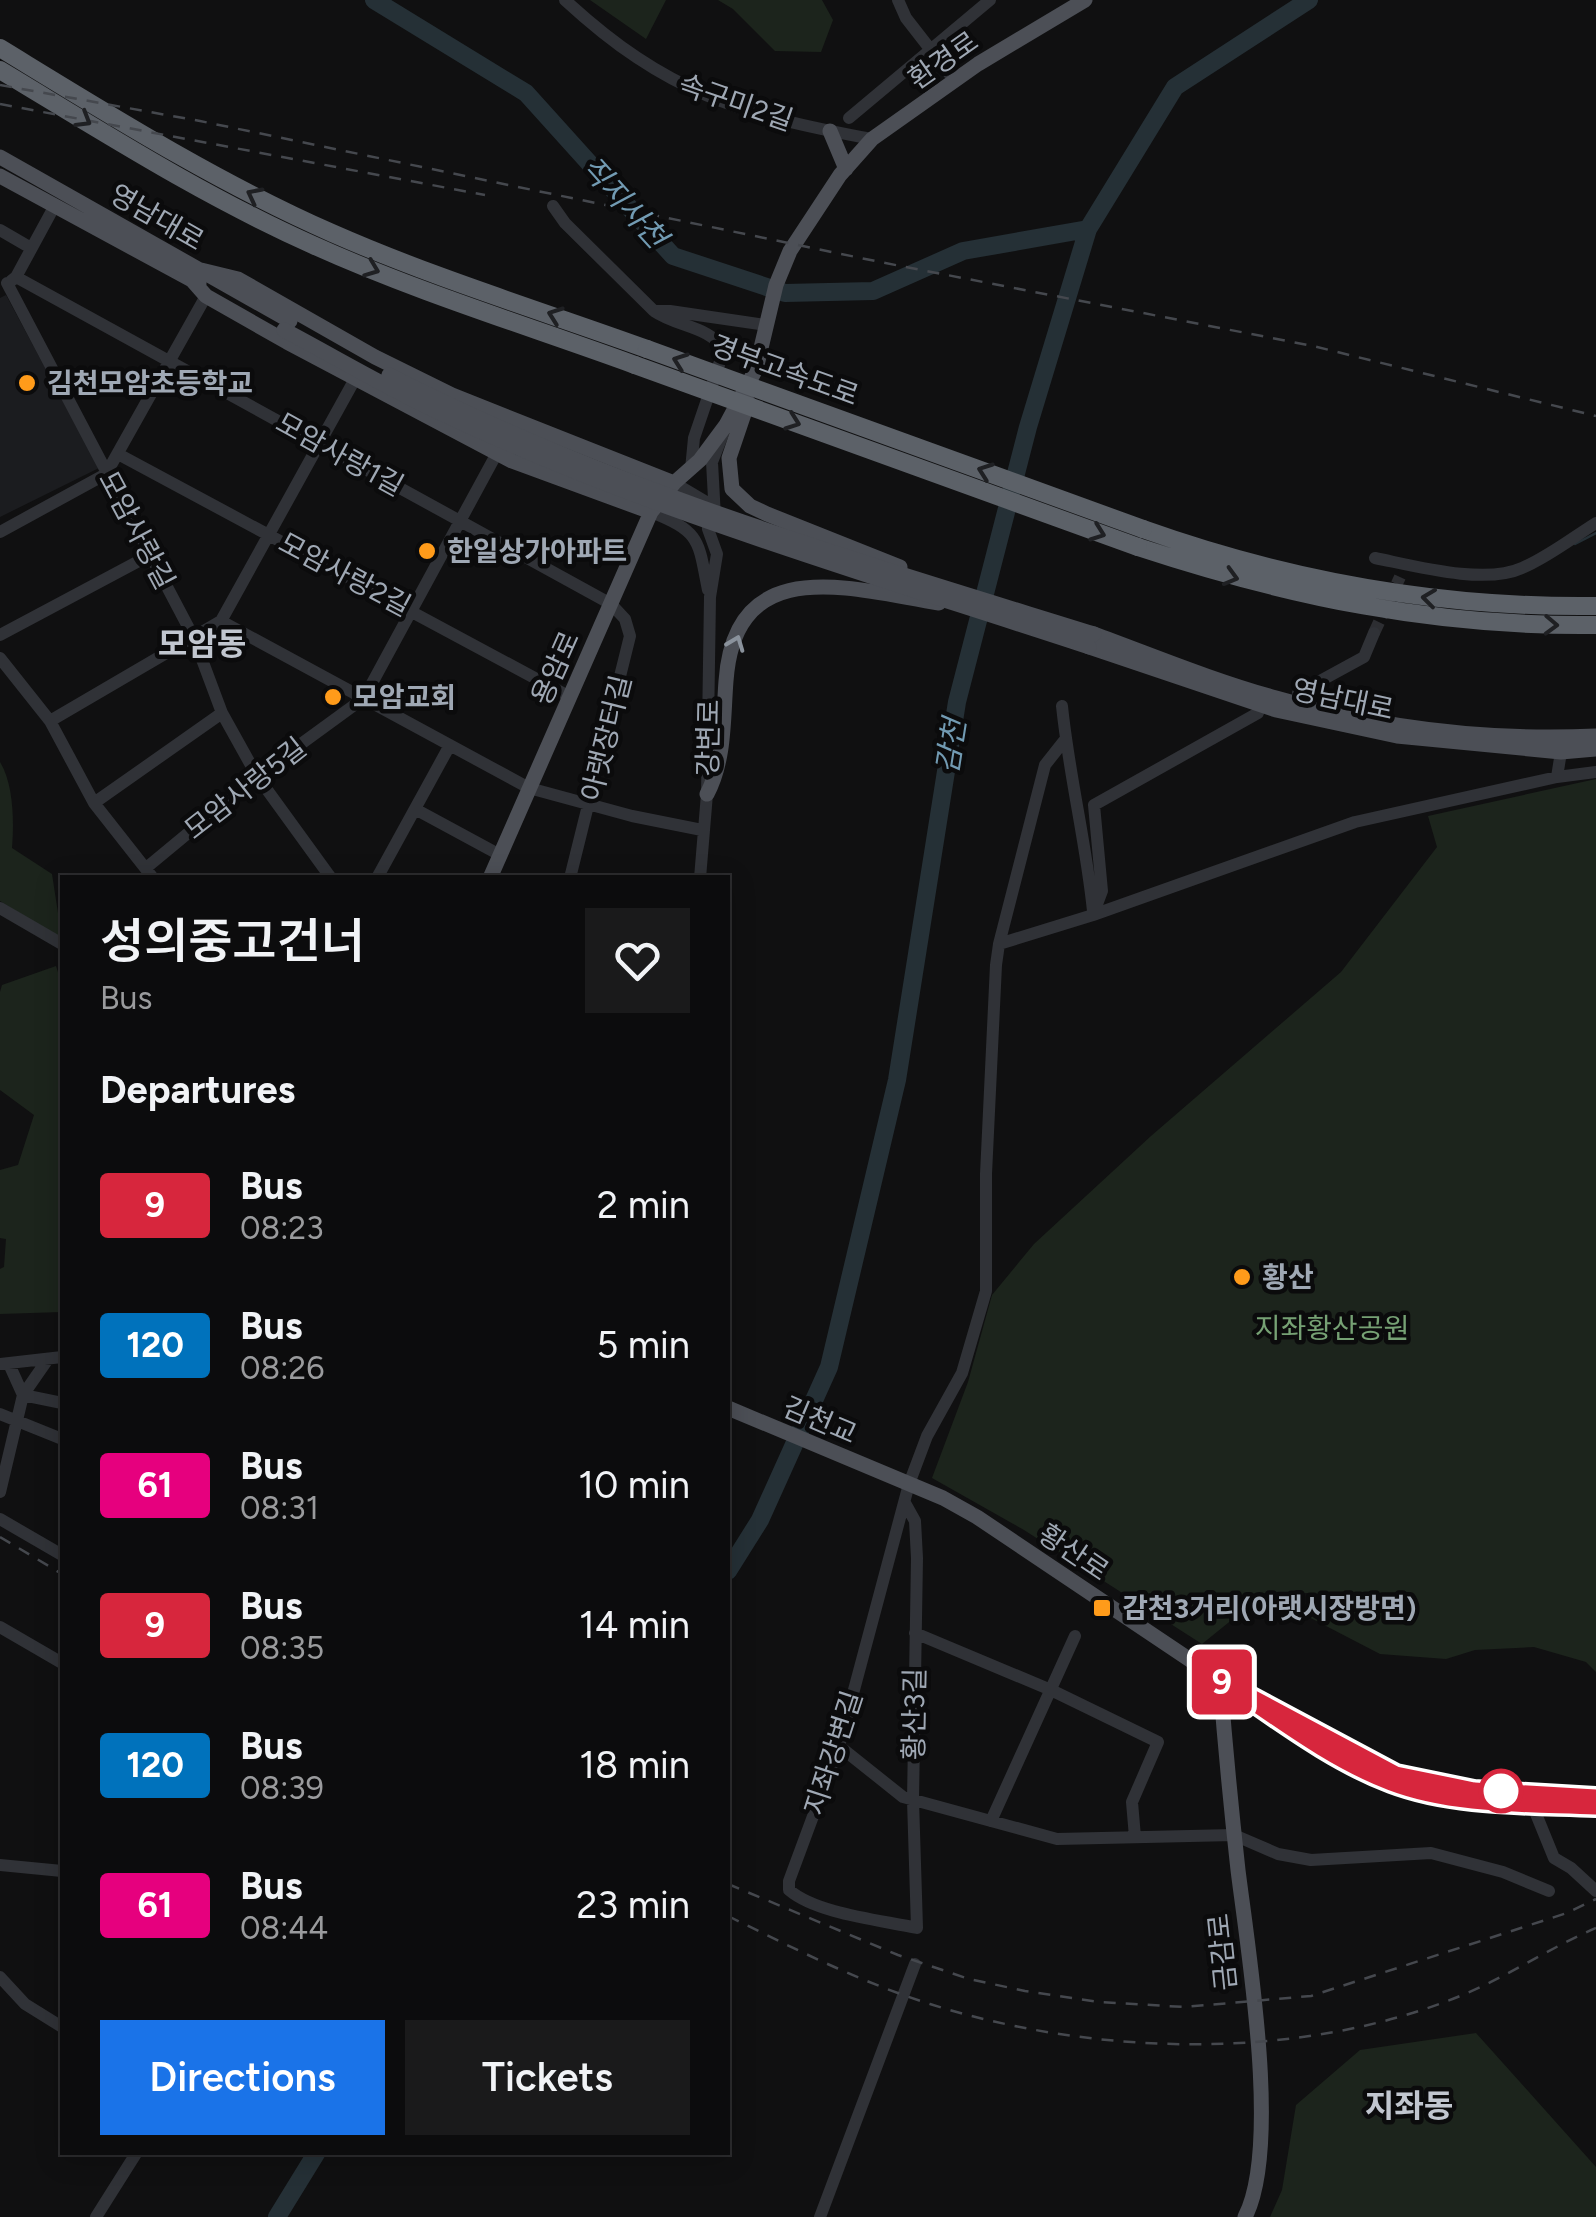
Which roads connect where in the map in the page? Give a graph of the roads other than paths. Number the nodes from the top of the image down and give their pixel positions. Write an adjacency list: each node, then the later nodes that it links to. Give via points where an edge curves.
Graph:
1 (564, 0): 10 (street, 속구미2길, via 617,46 679,84 749,112)
2 (898, 0): 6 (street)
3 (990, 0): 6 (street)
4 (1086, 0): 8 (main road, 환경로)
5 (0, 48): 39 (highway, 경부고속도로, one-way to 5, bridge, via 388,256 280,209)
6 (931, 51): 8 (street); 9 (street)
7 (0, 70): 39 (highway, 경부고속도로, one-way to 39, bridge, via 168,173 376,272)
8 (955, 81): 11 (main road, 환경로)
9 (849, 118)
10 (830, 131): 11 (street, 속구미2길); 13 (main road)
11 (872, 139): 13 (main road, 환경로)
12 (0, 158): 19 (main road, 영남대로)
13 (843, 172): 23 (main road, 환경로, via 790,252)
14 (0, 176): 16 (main road, 영남대로)
15 (553, 206): 22 (street)
16 (54, 207): 18 (street); 19 (main road, 영남대로)
17 (0, 230): 18 (street)
18 (31, 248): 20 (street)
19 (196, 275): 21 (main road); 33 (main road, via 238,279 452,394); 45 (main road, 영남대로, bridge, via 430,408 583,473 762,538)
20 (8, 282): 24 (street, 모암사랑1길); 32 (street, 모암사랑길)
21 (206, 296): 24 (street); 26 (main road)
22 (654, 312): 23 (street); 31 (street, via 712,334 724,350 694,438)
23 (767, 322): 25 (main road)
24 (170, 361): 28 (street, 모암사랑1길); 29 (street)
25 (756, 369): 27 (main road); 45 (main road, bridge, via 729,458 732,489 750,506)
26 (355, 379): 28 (street); 30 (main road)
27 (726, 425): 31 (main road); 41 (street, via 712,462)
28 (319, 442): 35 (street, 모암사랑1길); 38 (street)
29 (118, 454): 32 (street); 38 (street, 모암사랑2길)
30 (497, 454): 34 (main road); 35 (street, 모암사랑5길)
31 (692, 469): 33 (main road)
32 (106, 474): 37 (street); 40 (street, 모암사랑길)
33 (674, 483): 34 (main road, 용암로); 41 (street, 강변로, via 706,502)
34 (651, 512): 43 (street, 강변로, via 692,534); 44 (main road, 용암로)
35 (459, 520): 44 (street, 모암사랑1길); 47 (street, 모암사랑5길)
36 (1596, 523): 42 (street, via 1502,574 1401,570)
37 (0, 532)
38 (271, 534): 47 (street, 모암사랑2길); 48 (street)
39 (1140, 538): 46 (highway, 경부고속도로, one-way to 39, via 1469,602 1321,581); 49 (highway, 경부고속도로, one-way to 49, via 1256,584 1376,610)
40 (152, 554): 51 (street); 52 (street, 모암사랑길)
41 (717, 554): 43 (street, 강변로)
42 (1375, 558)
43 (710, 597): 71 (street, 강변로)
44 (611, 604): 56 (main road, 용암로); 73 (street, 아랫장터길, via 630,636)
45 (977, 604): 53 (main road, bridge); 71 (main road, one-way to 45, bridge, via 719,768 727,670 744,623 756,610 798,587 842,585)
46 (1596, 606)
47 (410, 610): 56 (street, 모암사랑2길); 57 (street, 모암사랑5길)
48 (221, 621): 52 (street); 57 (street)
49 (1596, 625)
50 (1374, 633): 55 (street, via 1364,657)
51 (0, 634)
52 (194, 638): 59 (street, 모암사랑길); 61 (street)
53 (1091, 641): 62 (main road, 영남대로, via 1339,714 1476,734); 66 (main road, 영남대로, via 1276,710 1397,736)
54 (0, 658): 61 (street)
55 (1298, 693)
56 (570, 697): 70 (main road, 용암로)
57 (364, 698): 64 (street); 68 (street, 모암사랑5길)
58 (1062, 706): 63 (street)
59 (222, 713): 68 (street, 모암사랑길); 72 (street)
60 (1258, 713): 84 (street, via 1094,805 1102,891)
61 (50, 721): 72 (street)
62 (1596, 736)
63 (1064, 741): 84 (street); 86 (street, 지좌강변길, via 1045,765)
64 (450, 745): 70 (street); 74 (street)
65 (1596, 749): 66 (main road, 영남대로)
66 (1560, 752): 69 (street)
67 (1596, 772): 69 (street)
68 (258, 776): 77 (street, 모암사랑5길); 78 (street, 모암사랑길)
69 (1557, 777): 84 (street, via 1355,822)
70 (529, 788): 73 (street); 76 (main road, 용암로)
71 (708, 794): 75 (street, 강변로)
72 (94, 803): 77 (street)
73 (589, 805): 75 (street); 81 (street, 아랫장터길)
74 (415, 809): 76 (street); 79 (street)
75 (702, 830): 82 (street, 강변로)
76 (500, 855): 80 (main road, 용암로)
77 (149, 873)
78 (329, 875)
79 (379, 875)
80 (491, 875)
81 (571, 875)
82 (700, 875)
83 (0, 908): 85 (street)
84 (1093, 915): 86 (street)
85 (60, 943)
86 (999, 944): 96 (street, 지좌강변길, via 986,1291 962,1373)
87 (55, 1358): 88 (street); 89 (street)
88 (5, 1364): 89 (street)
89 (24, 1395): 90 (street); 93 (street)
90 (60, 1403)
91 (730, 1409): 95 (main road, 김천교)
92 (0, 1414): 93 (street)
93 (20, 1422): 94 (street); 97 (street)
94 (60, 1438)
95 (893, 1477): 96 (main road, 황산로)
96 (910, 1484): 98 (street, 지좌강변길); 105 (main road, 황산로, via 977,1517)
97 (0, 1492)
98 (905, 1503): 102 (street, 황산3길, via 915,1521); 107 (street, 지좌강변길)
99 (0, 1518): 100 (street)
100 (60, 1554)
101 (0, 1627): 104 (street)
102 (915, 1633): 106 (street); 109 (street, 황산3길)
103 (1076, 1636): 106 (street)
104 (60, 1662)
105 (1220, 1680): 108 (street, 황산로, via 1396,1774 1474,1790); 110 (street, 황산로, via 1394,1784); 113 (main road, 금감로)
106 (1051, 1690): 112 (street); 114 (street, via 1158,1742 1132,1802)
107 (839, 1746): 109 (street); 119 (street, 지좌강변길, via 789,1890 842,1912)
108 (1596, 1797)
109 (913, 1800): 112 (street); 119 (street, 황산3길)
110 (1532, 1804): 111 (street, 황산로); 118 (street, via 1554,1858)
111 (1596, 1807)
112 (991, 1821): 114 (street, via 1057,1838)
113 (1234, 1835): 114 (street); 117 (street, via 1311,1860 1431,1853); 126 (main road, 금감로, via 1260,2114 1257,2173)
114 (1135, 1837)
115 (0, 1865): 116 (street)
116 (60, 1871)
117 (1548, 1891)
118 (1596, 1891)
119 (917, 1928)
120 (915, 1964): 125 (street)
121 (0, 1977): 122 (street, via 25,2004)
122 (60, 2025)
123 (135, 2155): 124 (street)
124 (96, 2217)
125 (820, 2217)
126 (1245, 2217)

